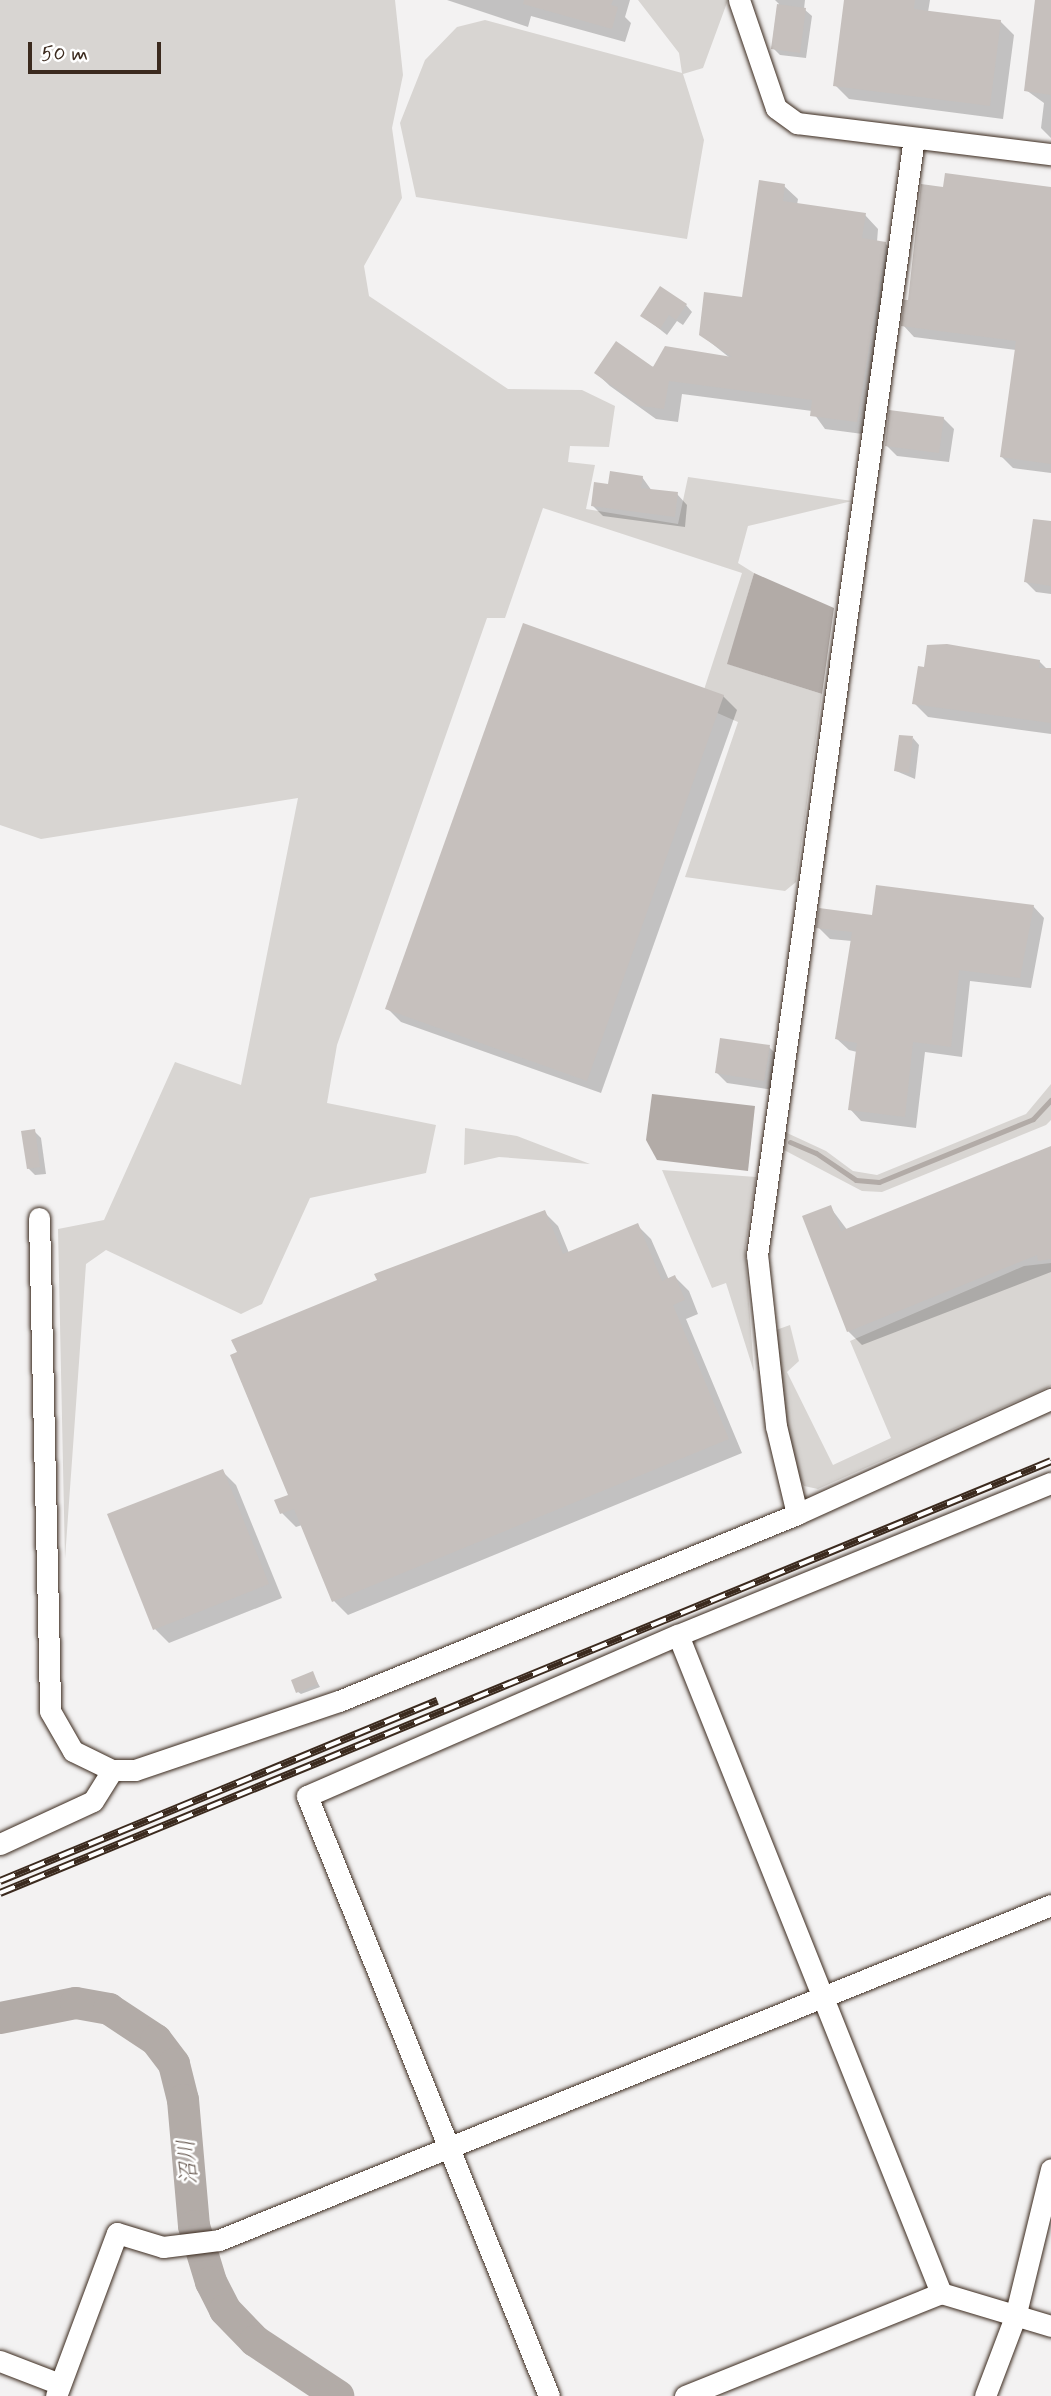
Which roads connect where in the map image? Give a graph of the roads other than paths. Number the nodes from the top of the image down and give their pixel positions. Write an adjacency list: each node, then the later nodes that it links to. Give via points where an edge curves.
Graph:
1 (739, 0): 2 (street, via 776,108 797,123)
2 (914, 138): 3 (street); 7 (street, via 757,1255 776,1426)
3 (1051, 154)
4 (39, 1218): 9 (street, via 51,1711 73,1751)
5 (1051, 1398): 7 (street)
6 (1049, 1488): 8 (street)
7 (797, 1514): 9 (street, via 339,1701 135,1770)
8 (678, 1635): 12 (street); 13 (street, via 307,1796)
9 (112, 1770): 10 (street, via 93,1801)
10 (0, 1844)
11 (1051, 1905): 12 (street)
12 (821, 1996): 13 (street); 15 (street)
13 (448, 2146): 19 (street, via 219,2240 175,2247 117,2232); 20 (street)
14 (1051, 2169): 16 (street)
15 (941, 2293): 16 (street); 21 (street)
16 (1015, 2317): 17 (street); 22 (street)
17 (1051, 2326)
18 (0, 2361): 19 (street)
19 (58, 2390)
20 (549, 2396)
21 (685, 2396)
22 (985, 2396)

